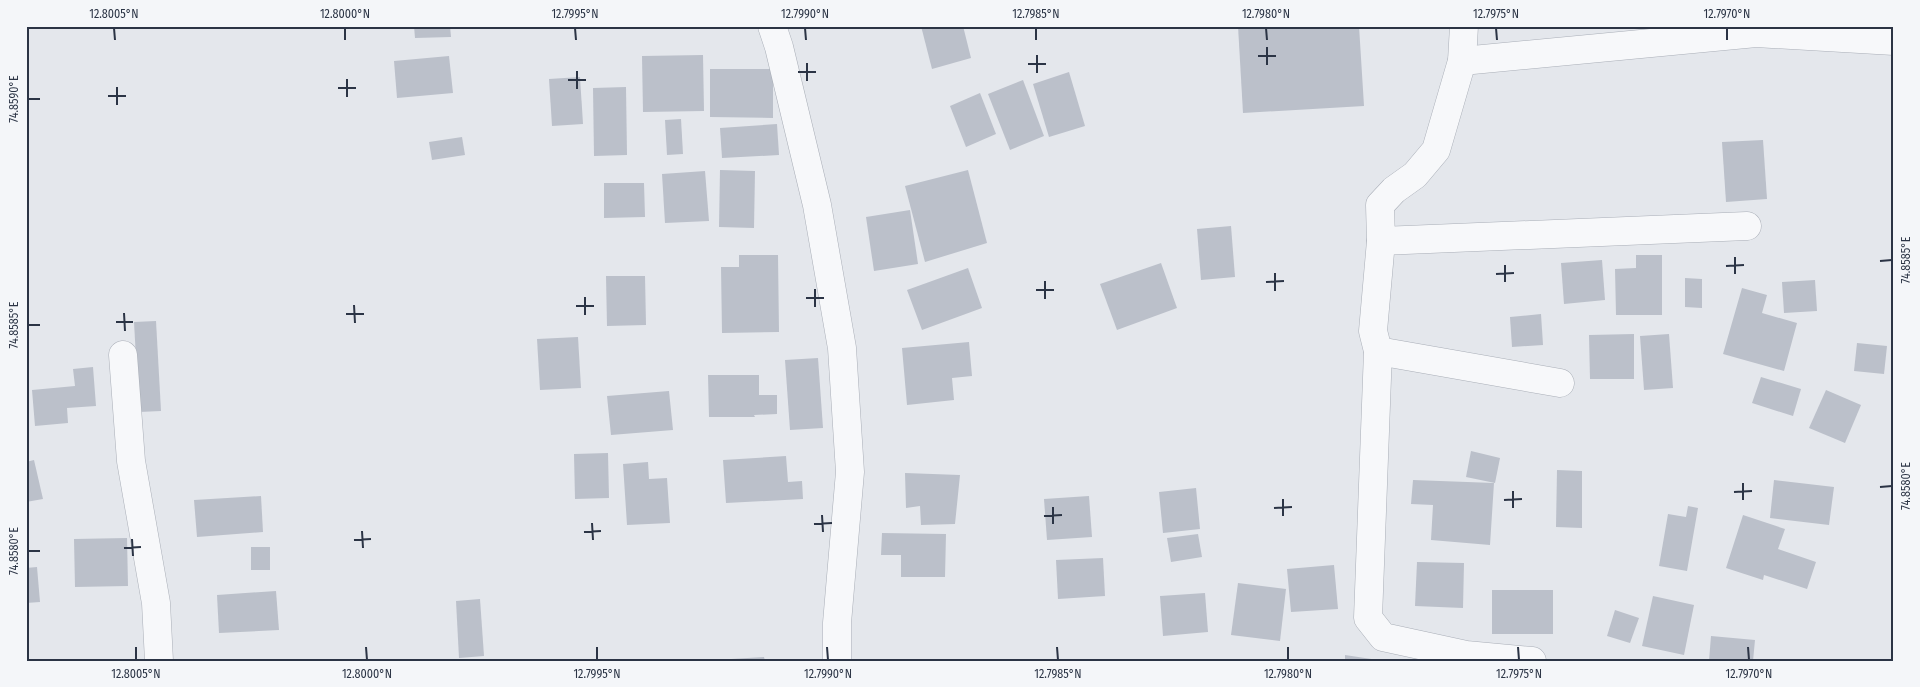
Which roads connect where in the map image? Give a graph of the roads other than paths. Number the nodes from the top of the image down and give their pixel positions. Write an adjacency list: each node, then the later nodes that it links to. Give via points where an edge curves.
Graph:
1 (772, 26): 11 (street, via 817,205 842,348 850,472 837,623)
2 (1464, 26): 4 (street)
3 (1894, 41): 4 (street, via 1756,34)
4 (1462, 61): 6 (street, via 1436,150 1416,175 1394,190 1380,205)
5 (1747, 226): 6 (street)
6 (1381, 242): 7 (street, via 1372,331)
7 (1378, 350): 9 (street); 12 (street, via 1368,618 1383,636 1466,655)
8 (123, 356): 10 (street, via 131,461 156,603)
9 (1560, 383)
10 (158, 661)
11 (837, 661)
12 (1532, 661)

